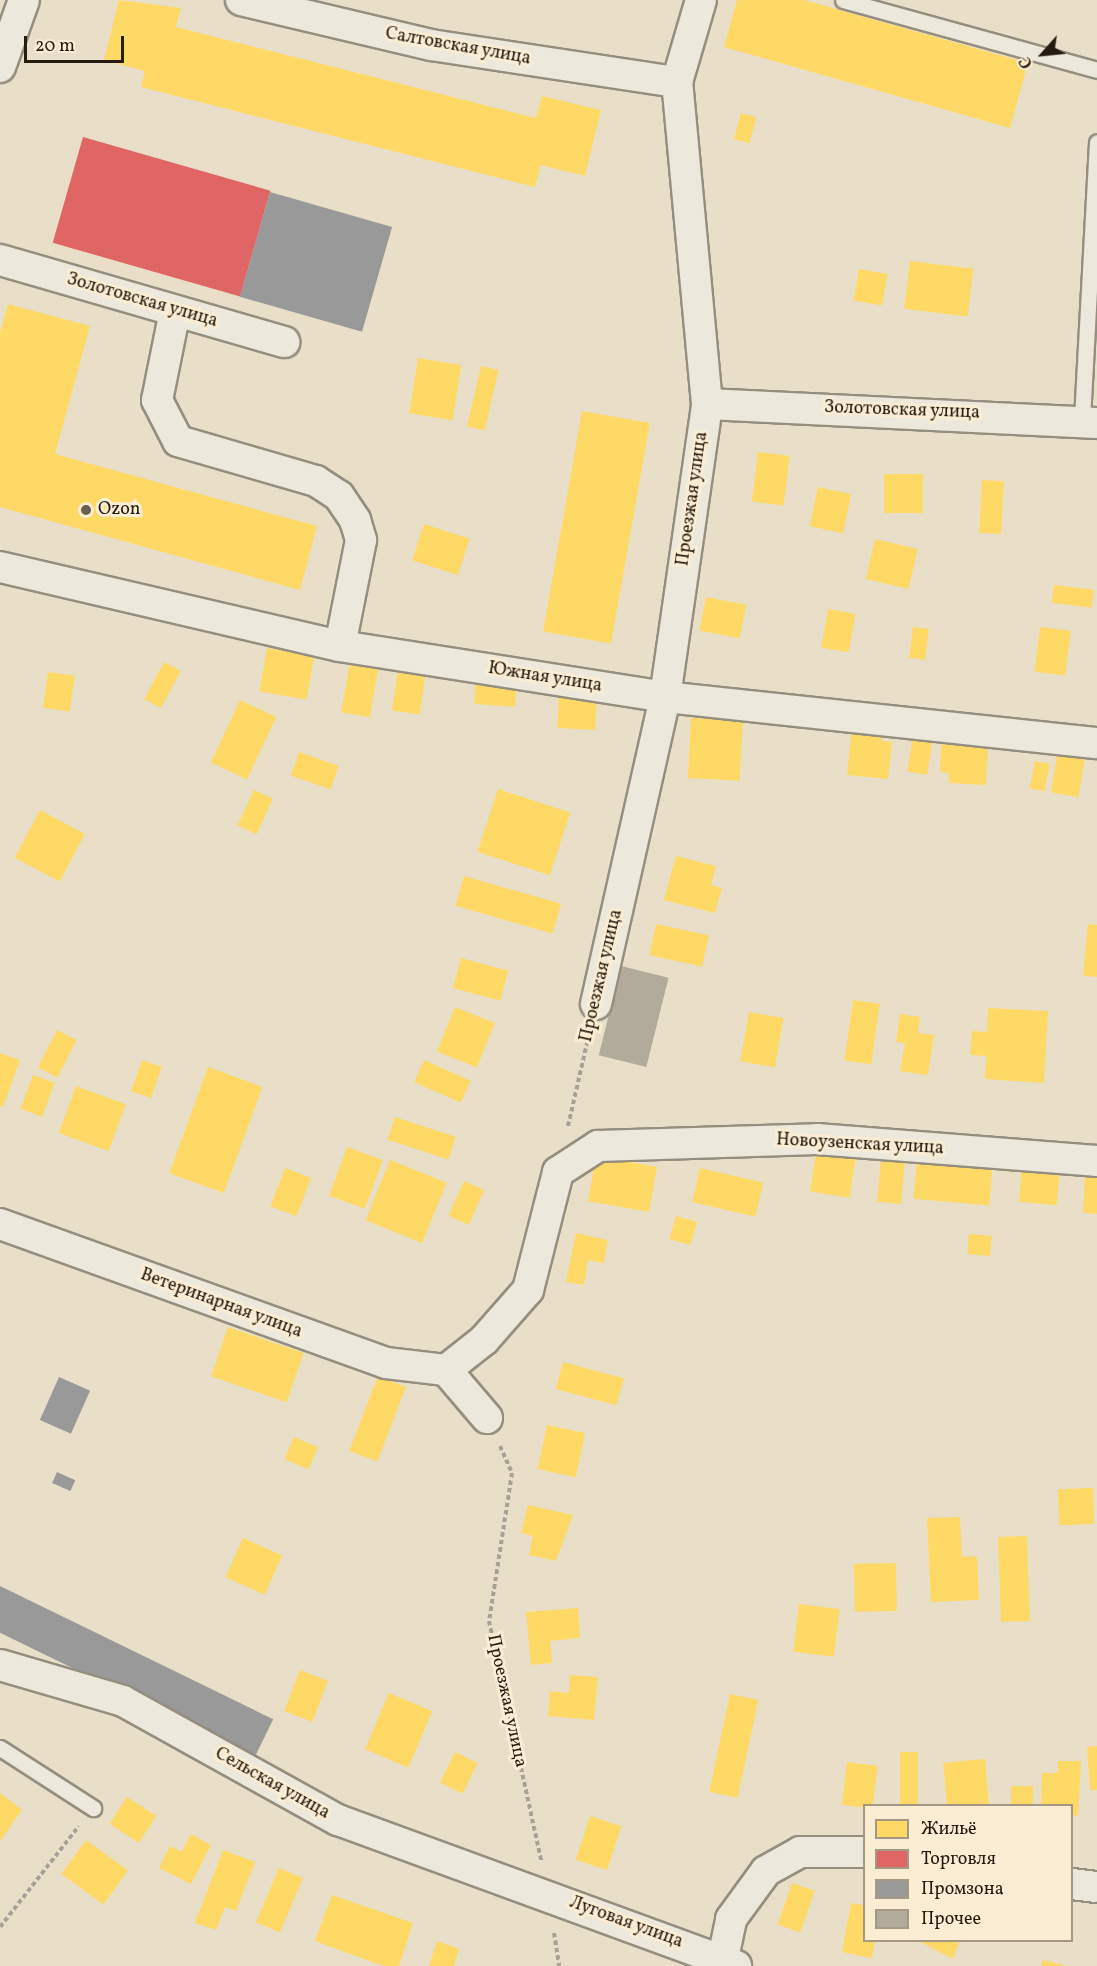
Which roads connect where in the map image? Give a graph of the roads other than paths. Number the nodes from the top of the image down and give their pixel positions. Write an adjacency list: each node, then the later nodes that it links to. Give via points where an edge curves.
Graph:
1 (24, 0): 5 (street)
2 (241, 0): 7 (street, Салтовская улица, via 430,45)
3 (701, 0): 7 (street, Проезжая улица)
4 (843, 0): 6 (lane)
5 (0, 67)
6 (1097, 70)
7 (677, 82): 12 (street, Проезжая улица)
8 (1097, 142): 13 (lane)
9 (0, 260): 10 (street, Золотовская улица)
10 (175, 311): 11 (street, Золотовская улица); 15 (street, via 158,400 178,441 316,481 339,496 354,520 361,540)
11 (284, 342)
12 (707, 404): 13 (street, Золотовская улица); 16 (street, Проезжая улица)
13 (1089, 421)
14 (0, 567): 15 (street, Южная улица)
15 (340, 646): 16 (street, Южная улица)
16 (665, 697): 17 (street, Южная улица); 18 (street, Проезжая улица)
17 (1097, 743)
18 (596, 1004)
19 (1097, 1161): 21 (street, Новоузенская улица, via 817,1139 598,1146 558,1172 528,1290 484,1340)
20 (0, 1224): 21 (street, Ветеринарная улица, via 386,1363)
21 (446, 1370): 22 (street)
22 (487, 1418)
23 (0, 1665): 29 (street, Сельская улица, via 123,1701 338,1820)
24 (0, 1748): 25 (lane)
25 (93, 1808)
26 (863, 1852): 30 (street, via 800,1852 766,1871 731,1919)
27 (1073, 1884): 28 (street)
28 (1097, 1887)
29 (549, 1895): 30 (street, Луговая улица)
30 (729, 1962)

